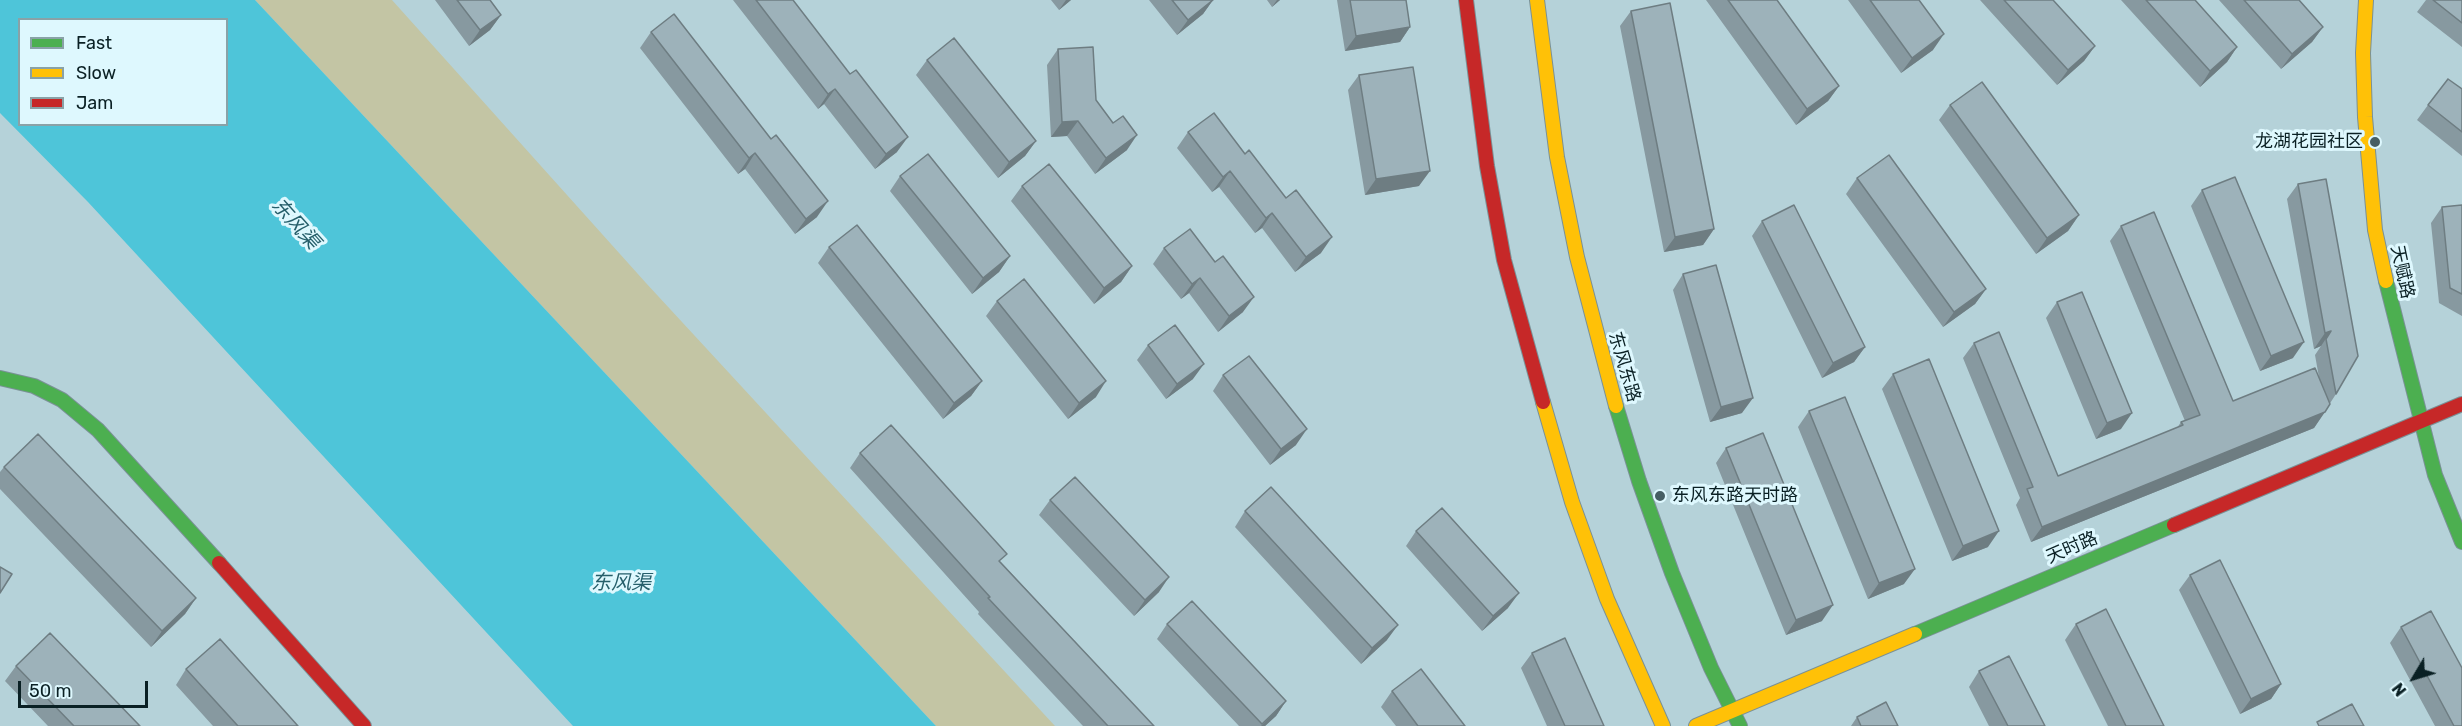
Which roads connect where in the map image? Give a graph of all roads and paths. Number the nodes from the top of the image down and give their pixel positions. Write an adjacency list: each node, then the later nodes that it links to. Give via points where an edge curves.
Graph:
1 (1466, 0): 10 (street, via 1489,176 1504,260 1527,345 1572,502 1607,599)
2 (1537, 0): 8 (street, 东风东路, via 1557,157 1594,327 1639,481 1672,573)
3 (2366, 0): 6 (street, 天赋路, via 2365,117 2375,230)
4 (0, 378): 9 (street, via 62,400 98,430)
5 (2462, 404): 6 (street, 天时路)
6 (2420, 422): 7 (street, 天赋路, via 2435,475); 8 (street, 天时路)
7 (2462, 542)
8 (1733, 711): 11 (street, 天时路); 12 (street, 东风东路)
9 (364, 726)
10 (1663, 726)
11 (1696, 726)
12 (1740, 726)

